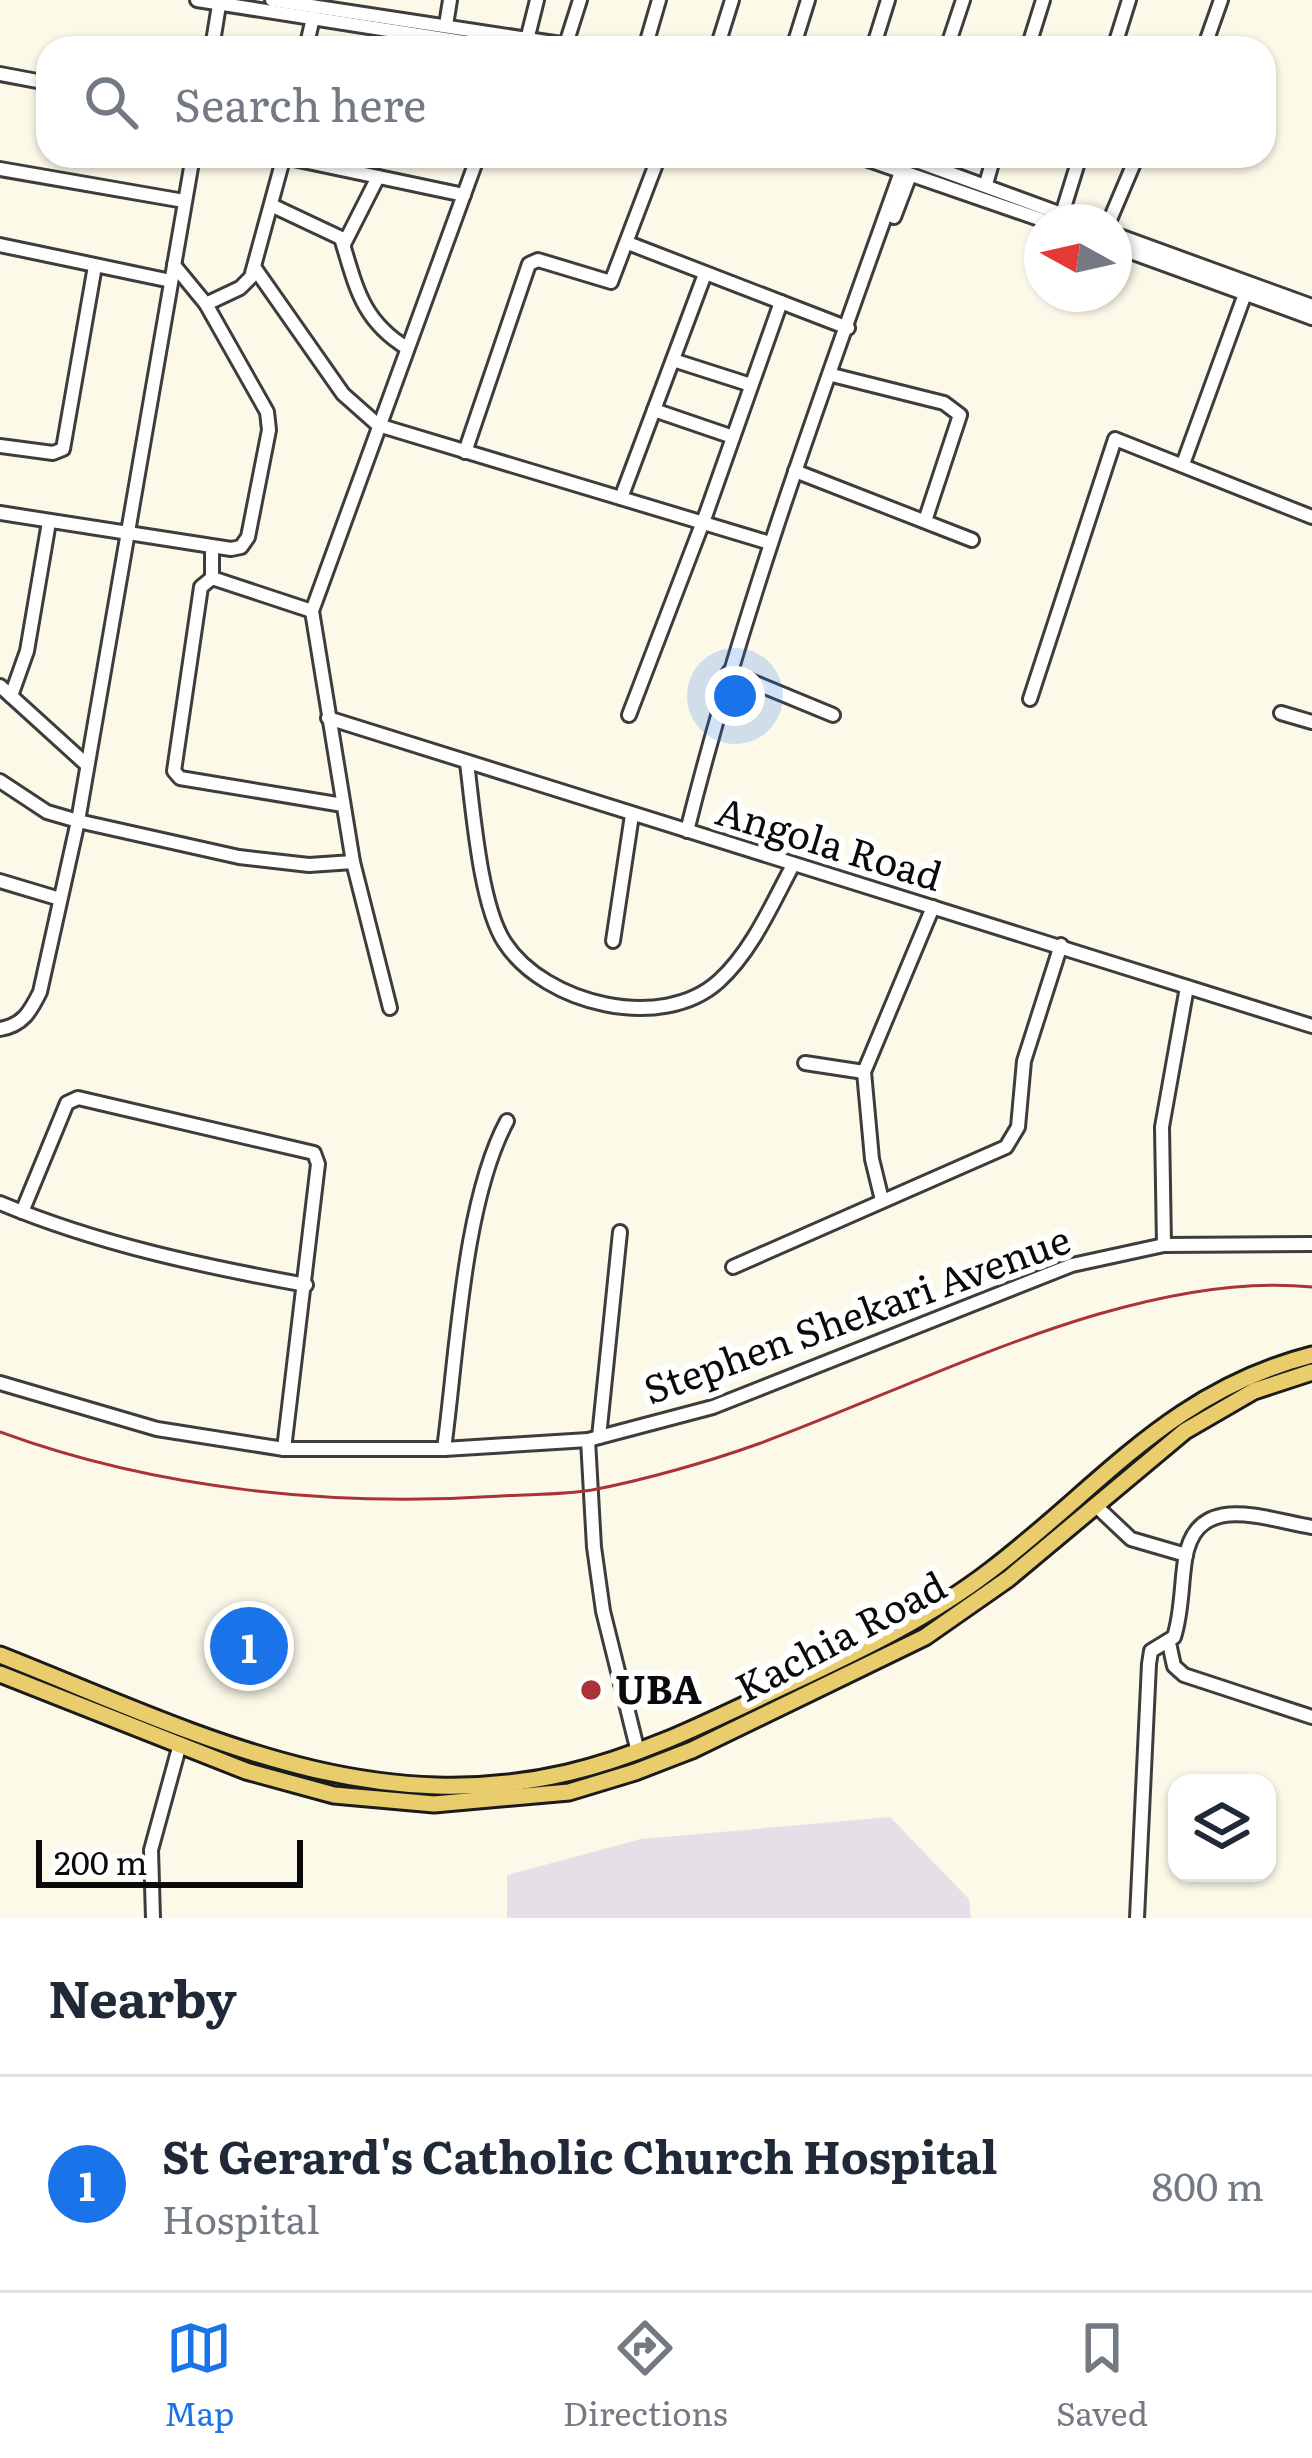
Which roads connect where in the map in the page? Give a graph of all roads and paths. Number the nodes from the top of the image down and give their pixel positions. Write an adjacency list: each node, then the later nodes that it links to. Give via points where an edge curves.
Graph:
1 (197, 0): 14 (street)
2 (272, 0): 16 (street)
3 (450, 0): 16 (street)
4 (537, 0): 21 (street)
5 (580, 0): 22 (street)
6 (659, 0): 23 (street)
7 (732, 0): 24 (street)
8 (808, 0): 25 (street)
9 (888, 0): 26 (street)
10 (963, 0): 27 (street)
11 (1042, 0): 28 (street)
12 (1129, 0): 29 (street)
13 (1221, 0): 30 (street)
14 (219, 5): 15 (street); 17 (street)
15 (314, 18): 18 (street); 19 (street)
16 (446, 25): 20 (street)
17 (214, 36)
18 (309, 36)
19 (427, 36)
20 (494, 36)
21 (522, 36)
22 (569, 36)
23 (648, 36)
24 (721, 36)
25 (797, 36)
26 (877, 36)
27 (951, 36)
28 (1032, 36)
29 (1118, 36)
30 (1208, 36)
31 (0, 74): 32 (street)
32 (36, 80)
33 (191, 168): 48 (street)
34 (281, 168): 51 (street)
35 (338, 168): 45 (street)
36 (474, 168): 47 (street)
37 (655, 168): 54 (street)
38 (890, 168): 44 (street)
39 (940, 168): 46 (street)
40 (991, 168): 46 (street)
41 (1077, 168): 49 (street)
42 (1132, 168): 50 (street)
43 (0, 170): 48 (street)
44 (906, 174): 52 (street); 68 (street)
45 (378, 177): 47 (street); 55 (street)
46 (986, 184): 52 (street)
47 (464, 195): 69 (street)
48 (184, 201): 58 (street)
49 (1065, 204)
50 (1117, 204)
51 (271, 206): 55 (street); 60 (street)
52 (1024, 206)
53 (1132, 241): 66 (street)
54 (628, 243): 61 (street); 77 (street, via 611,282 529,264)
55 (344, 244): 69 (street, via 370,317)
56 (0, 245): 59 (street)
57 (1132, 253): 63 (street)
58 (173, 265): 62 (street); 65 (street)
59 (95, 266): 62 (street); 76 (street, via 63,449)
60 (254, 267): 65 (street, via 240,288); 74 (street, via 343,394)
61 (705, 274): 64 (street); 70 (street)
62 (171, 281): 86 (street)
63 (1245, 294): 67 (street); 78 (street)
64 (781, 302): 68 (street); 72 (street)
65 (206, 304): 89 (street, via 259,393 269,430 248,537 241,547)
66 (1312, 306)
67 (1312, 318)
68 (848, 328): 71 (street)
69 (407, 348): 74 (street)
70 (673, 360): 72 (street); 73 (street)
71 (832, 375): 79 (street); 83 (street, via 944,403 960,415)
72 (752, 386): 75 (street)
73 (654, 410): 75 (street); 80 (street)
74 (378, 425): 77 (street); 91 (street)
75 (733, 437): 85 (street)
76 (0, 446)
77 (465, 452): 80 (street)
78 (1183, 464): 82 (street); 94 (street, via 1112,442)
79 (795, 471): 83 (street); 88 (street)
80 (621, 498): 85 (street)
81 (0, 513): 84 (street)
82 (1312, 517)
83 (925, 521): 87 (street)
84 (49, 522): 86 (street); 93 (street, via 26,651)
85 (702, 523): 88 (street); 96 (street)
86 (126, 536): 89 (street); 101 (street)
87 (972, 540)
88 (770, 543): 92 (street)
89 (212, 548): 90 (street)
90 (212, 578): 91 (street); 103 (street, via 201,587 174,772)
91 (312, 611): 98 (street)
92 (729, 672): 97 (street); 106 (street)
93 (6, 691): 101 (street)
94 (1030, 700)
95 (1281, 713): 99 (street)
96 (629, 715)
97 (833, 715)
98 (328, 718): 100 (street, Angola Road); 103 (street)
99 (1312, 722)
100 (467, 763): 104 (street, Angola Road); 108 (street, via 503,942 530,970 589,1001 641,1009 708,990 757,931)
101 (87, 765): 105 (street)
102 (0, 781): 105 (street, via 47,812)
103 (343, 805): 107 (street)
104 (632, 815): 106 (street, Angola Road); 112 (street)
105 (78, 820): 107 (street, via 239,857); 110 (street)
106 (687, 831): 108 (street, Angola Road)
107 (353, 862): 115 (street)
108 (793, 865): 111 (street, Angola Road)
109 (0, 881): 110 (street)
110 (61, 899): 117 (street, via 40,992 30,1013)
111 (933, 907): 113 (street, Angola Road); 119 (street)
112 (613, 940)
113 (1060, 946): 114 (street, Angola Road); 121 (street, via 1024,1061 1013,1139)
114 (1187, 987): 116 (street, Angola Road); 126 (street, via 1162,1127)
115 (389, 1009)
116 (1312, 1026)
117 (0, 1029)
118 (806, 1063): 119 (street)
119 (864, 1072): 121 (street)
120 (507, 1121): 134 (street, via 490,1153 473,1232)
121 (882, 1200): 127 (street)
122 (0, 1203): 123 (street)
123 (22, 1212): 128 (street, via 191,1263); 128 (street, via 67,1103 78,1098 305,1150 318,1164)
124 (620, 1232): 132 (street)
125 (1312, 1244): 126 (street, Stephen Shekari Avenue)
126 (1164, 1245): 132 (street, Stephen Shekari Avenue, via 1072,1264 712,1407)
127 (733, 1267)
128 (305, 1285): 133 (street)
129 (1312, 1355): 143 (main road, Kachia Road, via 1202,1398 928,1614)
130 (1312, 1372): 135 (main road, Kachia Road, via 1209,1414)
131 (0, 1383): 133 (street, Stephen Shekari Avenue, via 157,1429)
132 (594, 1438): 134 (street, Stephen Shekari Avenue); 143 (street, via 602,1611)
133 (284, 1449): 134 (street, Stephen Shekari Avenue)
134 (444, 1449)
135 (1094, 1505): 137 (street, via 1130,1539); 142 (main road, Kachia Road, via 977,1603 881,1661 692,1750 569,1792 389,1802 294,1786)
136 (1312, 1527): 137 (street, via 1226,1512 1204,1521)
137 (1186, 1555): 138 (street)
138 (1169, 1642): 141 (street, via 1184,1675); 145 (street, via 1151,1651 1149,1664)
139 (0, 1655): 143 (main road, Kachia Road, via 229,1747 339,1778 478,1786)
140 (0, 1674): 142 (main road, Kachia Road)
141 (1312, 1717)
142 (180, 1744): 144 (street, via 151,1850)
143 (638, 1752)
144 (154, 1918)
145 (1136, 1918)

